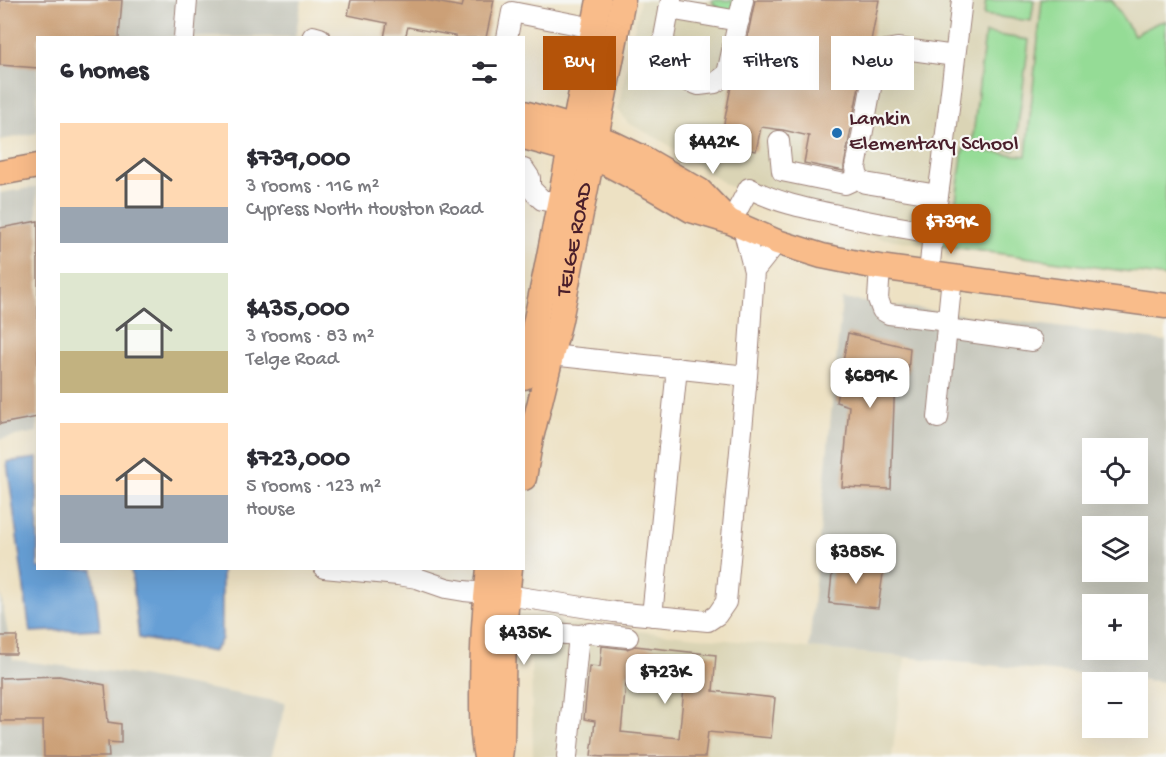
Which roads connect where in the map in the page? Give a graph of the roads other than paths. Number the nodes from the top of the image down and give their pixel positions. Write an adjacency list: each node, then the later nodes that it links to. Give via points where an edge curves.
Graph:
1 (188, 0): 10 (lane)
2 (599, 0): 9 (main road, TELGE ROAD)
3 (623, 0): 16 (main road, TELGE ROAD)
4 (743, 0): 8 (lane)
5 (962, 0): 12 (lane)
6 (670, 5): 7 (lane); 8 (lane, via 664,37 672,68 679,78 699,85 715,83 728,74)
7 (709, 8): 8 (lane)
8 (739, 21)
9 (594, 28): 11 (lane, via 512,12); 16 (main road, TELGE ROAD)
10 (184, 36)
11 (507, 36)
12 (955, 56): 20 (lane, via 897,48 886,50 876,61 856,168); 22 (lane)
13 (525, 114): 16 (main road)
14 (525, 137): 16 (main road)
15 (779, 141): 20 (lane, via 782,171 845,184)
16 (583, 143): 19 (main road); 23 (main road, TELGE ROAD); 24 (main road, via 641,157 700,192)
17 (36, 166): 18 (main road)
18 (0, 173)
19 (634, 177): 23 (main road, via 614,178); 24 (main road, via 691,210)
20 (858, 178): 22 (lane, via 865,183)
21 (526, 182): 23 (lane, via 542,200)
22 (938, 195): 25 (lane)
23 (571, 203): 31 (main road, TELGE ROAD); 34 (main road, TELGE ROAD, via 560,320)
24 (737, 225): 25 (lane, via 749,188 809,209); 26 (main road); 28 (lane)
25 (933, 233): 29 (lane)
26 (777, 242): 27 (main road); 28 (lane)
27 (880, 267): 29 (main road); 32 (lane, via 878,299 882,310)
28 (754, 271): 37 (lane)
29 (940, 275): 30 (main road); 32 (lane)
30 (1166, 306)
31 (530, 313): 35 (main road, TELGE ROAD)
32 (947, 325): 33 (lane); 38 (lane)
33 (1032, 341)
34 (551, 355): 36 (lane); 39 (main road, TELGE ROAD)
35 (525, 366)
36 (677, 368): 37 (lane); 46 (lane)
37 (747, 376): 46 (lane, via 726,602 708,621)
38 (938, 418)
39 (527, 437): 40 (main road, TELGE ROAD)
40 (525, 464)
41 (345, 570): 44 (lane)
42 (490, 570): 45 (main road)
43 (509, 570): 45 (main road)
44 (437, 577): 45 (lane, via 464,591)
45 (497, 594): 46 (lane); 47 (main road); 50 (main road, via 482,683)
46 (652, 616)
47 (504, 629): 48 (lane); 51 (main road)
48 (579, 635): 49 (lane); 52 (lane)
49 (628, 637)
50 (486, 757)
51 (500, 757)
52 (567, 757)

